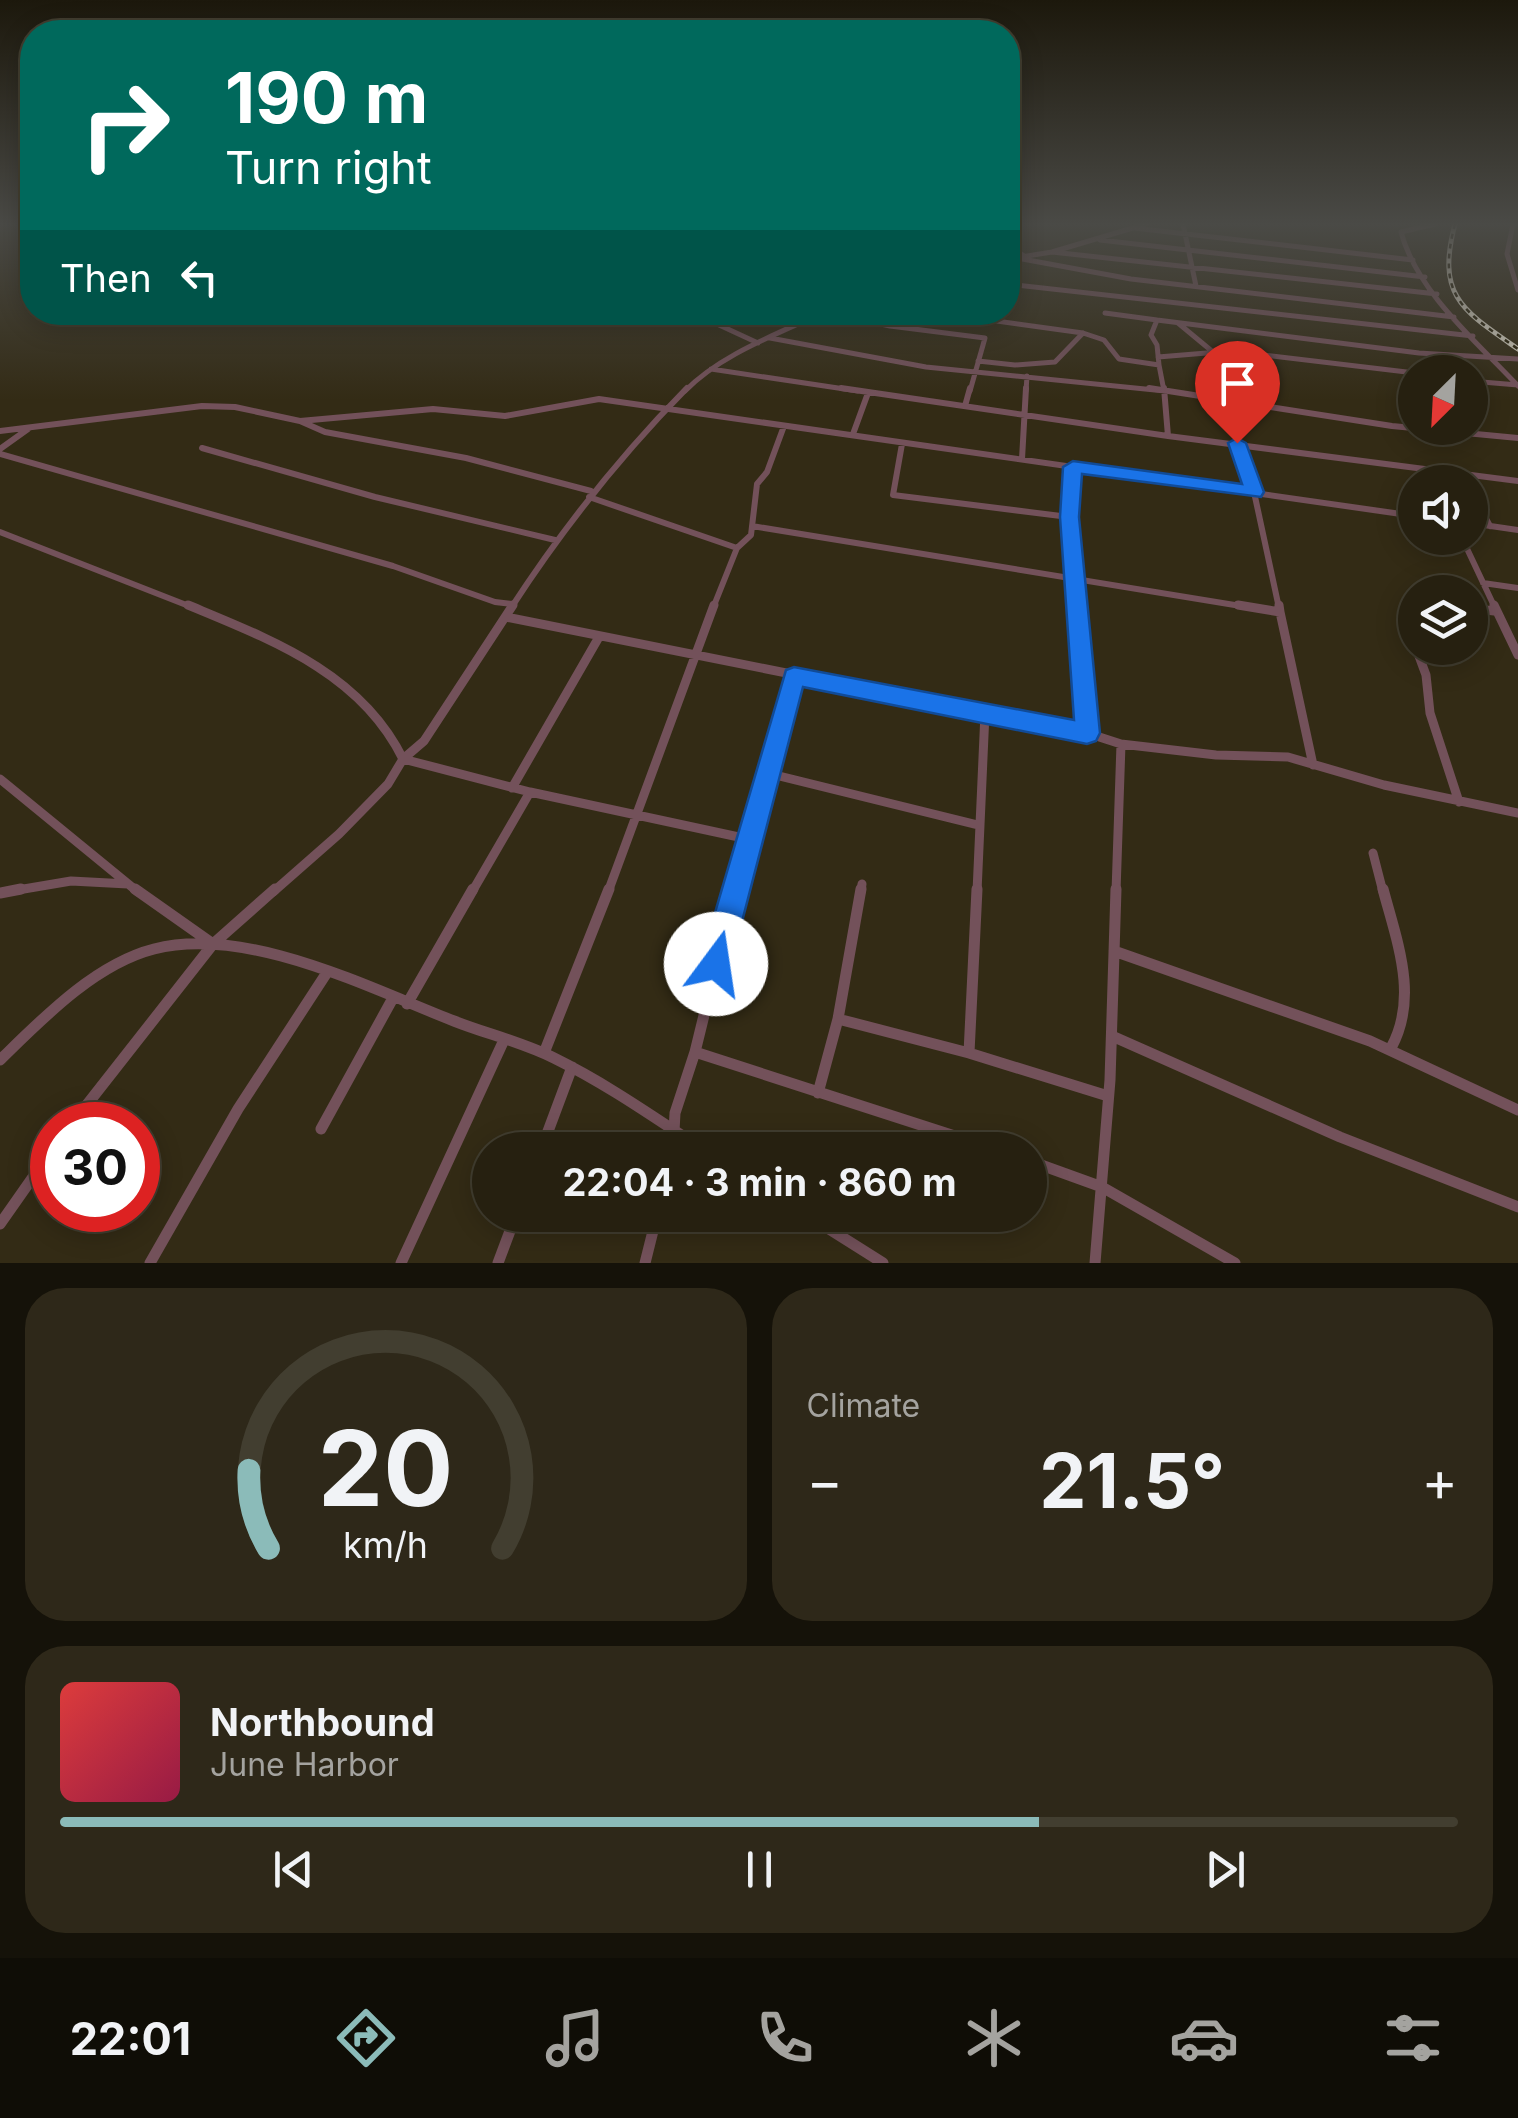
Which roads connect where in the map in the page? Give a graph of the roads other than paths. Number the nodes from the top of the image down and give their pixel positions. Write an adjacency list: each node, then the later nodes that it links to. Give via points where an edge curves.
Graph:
1 (1172, 283): 6 (street)
2 (1196, 283): 6 (street)
3 (1330, 283): 7 (street)
4 (1429, 283): 7 (street)
5 (1020, 285): 17 (street)
6 (1196, 286): 9 (street)
7 (1438, 294): 9 (street)
8 (1105, 314): 10 (street)
9 (1454, 317): 17 (street)
10 (1157, 320): 11 (street); 24 (street, via 1151,334)
11 (1176, 322): 20 (street); 22 (street)
12 (719, 325): 19 (street)
13 (798, 325): 18 (street)
14 (885, 325): 23 (street, via 985,338)
15 (1020, 325): 16 (street)
16 (1083, 334): 23 (street, via 1055,362); 24 (street, via 1104,340 1119,359)
17 (1473, 336): 22 (street)
18 (769, 338): 19 (street); 27 (street)
19 (758, 343): 25 (street)
20 (1213, 352): 24 (street); 26 (street)
21 (1518, 359): 22 (street)
22 (1494, 360): 30 (street)
23 (978, 361): 27 (street)
24 (1159, 361): 31 (street)
25 (710, 369): 32 (street); 34 (street)
26 (1398, 372)
27 (975, 373): 28 (street); 33 (street)
28 (1027, 376): 31 (street); 35 (street)
29 (1488, 382): 30 (street)
30 (1518, 385)
31 (1161, 390): 41 (street); 42 (street)
32 (868, 394): 33 (street); 40 (street)
33 (965, 406): 35 (street)
34 (668, 409): 36 (street, via 598,399 505,416 433,409); 38 (street); 53 (street)
35 (1025, 415): 41 (street); 47 (street)
36 (300, 421): 37 (street, via 202,406); 53 (street)
37 (31, 426): 39 (street); 46 (street)
38 (784, 426): 40 (street); 57 (street, via 757,484)
39 (0, 431)
40 (853, 434): 44 (street)
41 (1168, 436): 43 (street)
42 (1518, 438)
43 (1237, 443): 48 (street); 52 (street)
44 (902, 444): 47 (street); 55 (street, via 893,495)
45 (202, 448): 61 (street)
46 (0, 452): 67 (street)
47 (1022, 459): 49 (street)
48 (1402, 465)
49 (1073, 467): 52 (street); 55 (street)
50 (1488, 477): 51 (street)
51 (1518, 481)
52 (1254, 492): 54 (street); 70 (street)
53 (590, 494): 61 (street); 62 (street)
54 (1398, 513)
55 (1070, 517): 63 (street)
56 (1488, 522): 58 (street)
57 (752, 526): 62 (street); 63 (street)
58 (1490, 526): 59 (street)
59 (1518, 530)
60 (0, 532): 80 (street, via 248,628 320,665 378,717)
61 (555, 540): 67 (street)
62 (737, 548): 74 (street)
63 (1075, 578): 70 (street); 78 (street)
64 (1488, 584): 65 (street)
65 (1518, 588)
66 (1488, 594): 69 (street)
67 (512, 604): 71 (street)
68 (1488, 610): 69 (street)
69 (1494, 610): 73 (street)
70 (1280, 612): 81 (street)
71 (506, 616): 72 (street); 80 (street, via 424,741)
72 (599, 637): 74 (street); 84 (street)
73 (1518, 654)
74 (696, 656): 76 (street); 88 (street)
75 (1423, 665): 86 (street)
76 (794, 676): 77 (street); 82 (street)
77 (985, 713): 78 (street); 89 (street)
78 (1087, 733): 79 (street)
79 (1122, 744): 81 (street, via 1264,754); 96 (street)
80 (403, 759): 84 (street); 95 (street, via 339,834)
81 (1313, 765): 86 (street)
82 (766, 773): 89 (street); 90 (street)
83 (0, 779): 92 (street)
84 (512, 788): 85 (street)
85 (530, 792): 88 (street); 99 (street)
86 (1459, 802): 87 (street)
87 (1518, 812)
88 (636, 815): 90 (street); 105 (street)
89 (978, 825): 106 (street)
90 (748, 839): 104 (street)
91 (1374, 853): 103 (street, via 1406,977 1402,1028)
92 (128, 884): 94 (street, via 71,881); 95 (street)
93 (862, 884): 100 (street)
94 (0, 893)
95 (213, 944): 97 (street); 107 (street, via 153,949 102,976 35,1024); 111 (street)
96 (1114, 952): 101 (street); 103 (street)
97 (326, 974): 98 (street); 126 (street)
98 (393, 998): 99 (street); 113 (street)
99 (406, 1004): 102 (street)
100 (838, 1019): 106 (street); 109 (street)
101 (1112, 1036): 110 (street); 121 (street)
102 (504, 1040): 105 (street); 127 (street)
103 (1391, 1048): 112 (street)
104 (695, 1052): 109 (street); 116 (street, via 675,1113)
105 (544, 1053): 108 (street)
106 (969, 1053): 110 (street)
107 (0, 1060)
108 (572, 1067): 114 (street); 115 (street)
109 (818, 1093): 117 (street)
110 (1108, 1096): 120 (street)
111 (89, 1102)
112 (1518, 1110)
113 (321, 1129)
114 (548, 1132)
115 (674, 1132)
116 (677, 1132)
117 (941, 1132)
118 (1047, 1167): 120 (street)
119 (30, 1181): 122 (street)
120 (1102, 1187): 131 (street); 132 (street)
121 (1518, 1207)
122 (0, 1224)
123 (510, 1232): 128 (street)
124 (653, 1232): 129 (street)
125 (834, 1232): 130 (street)
126 (150, 1263)
127 (401, 1263)
128 (498, 1263)
129 (646, 1263)
130 (883, 1263)
131 (1096, 1263)
132 (1235, 1263)

